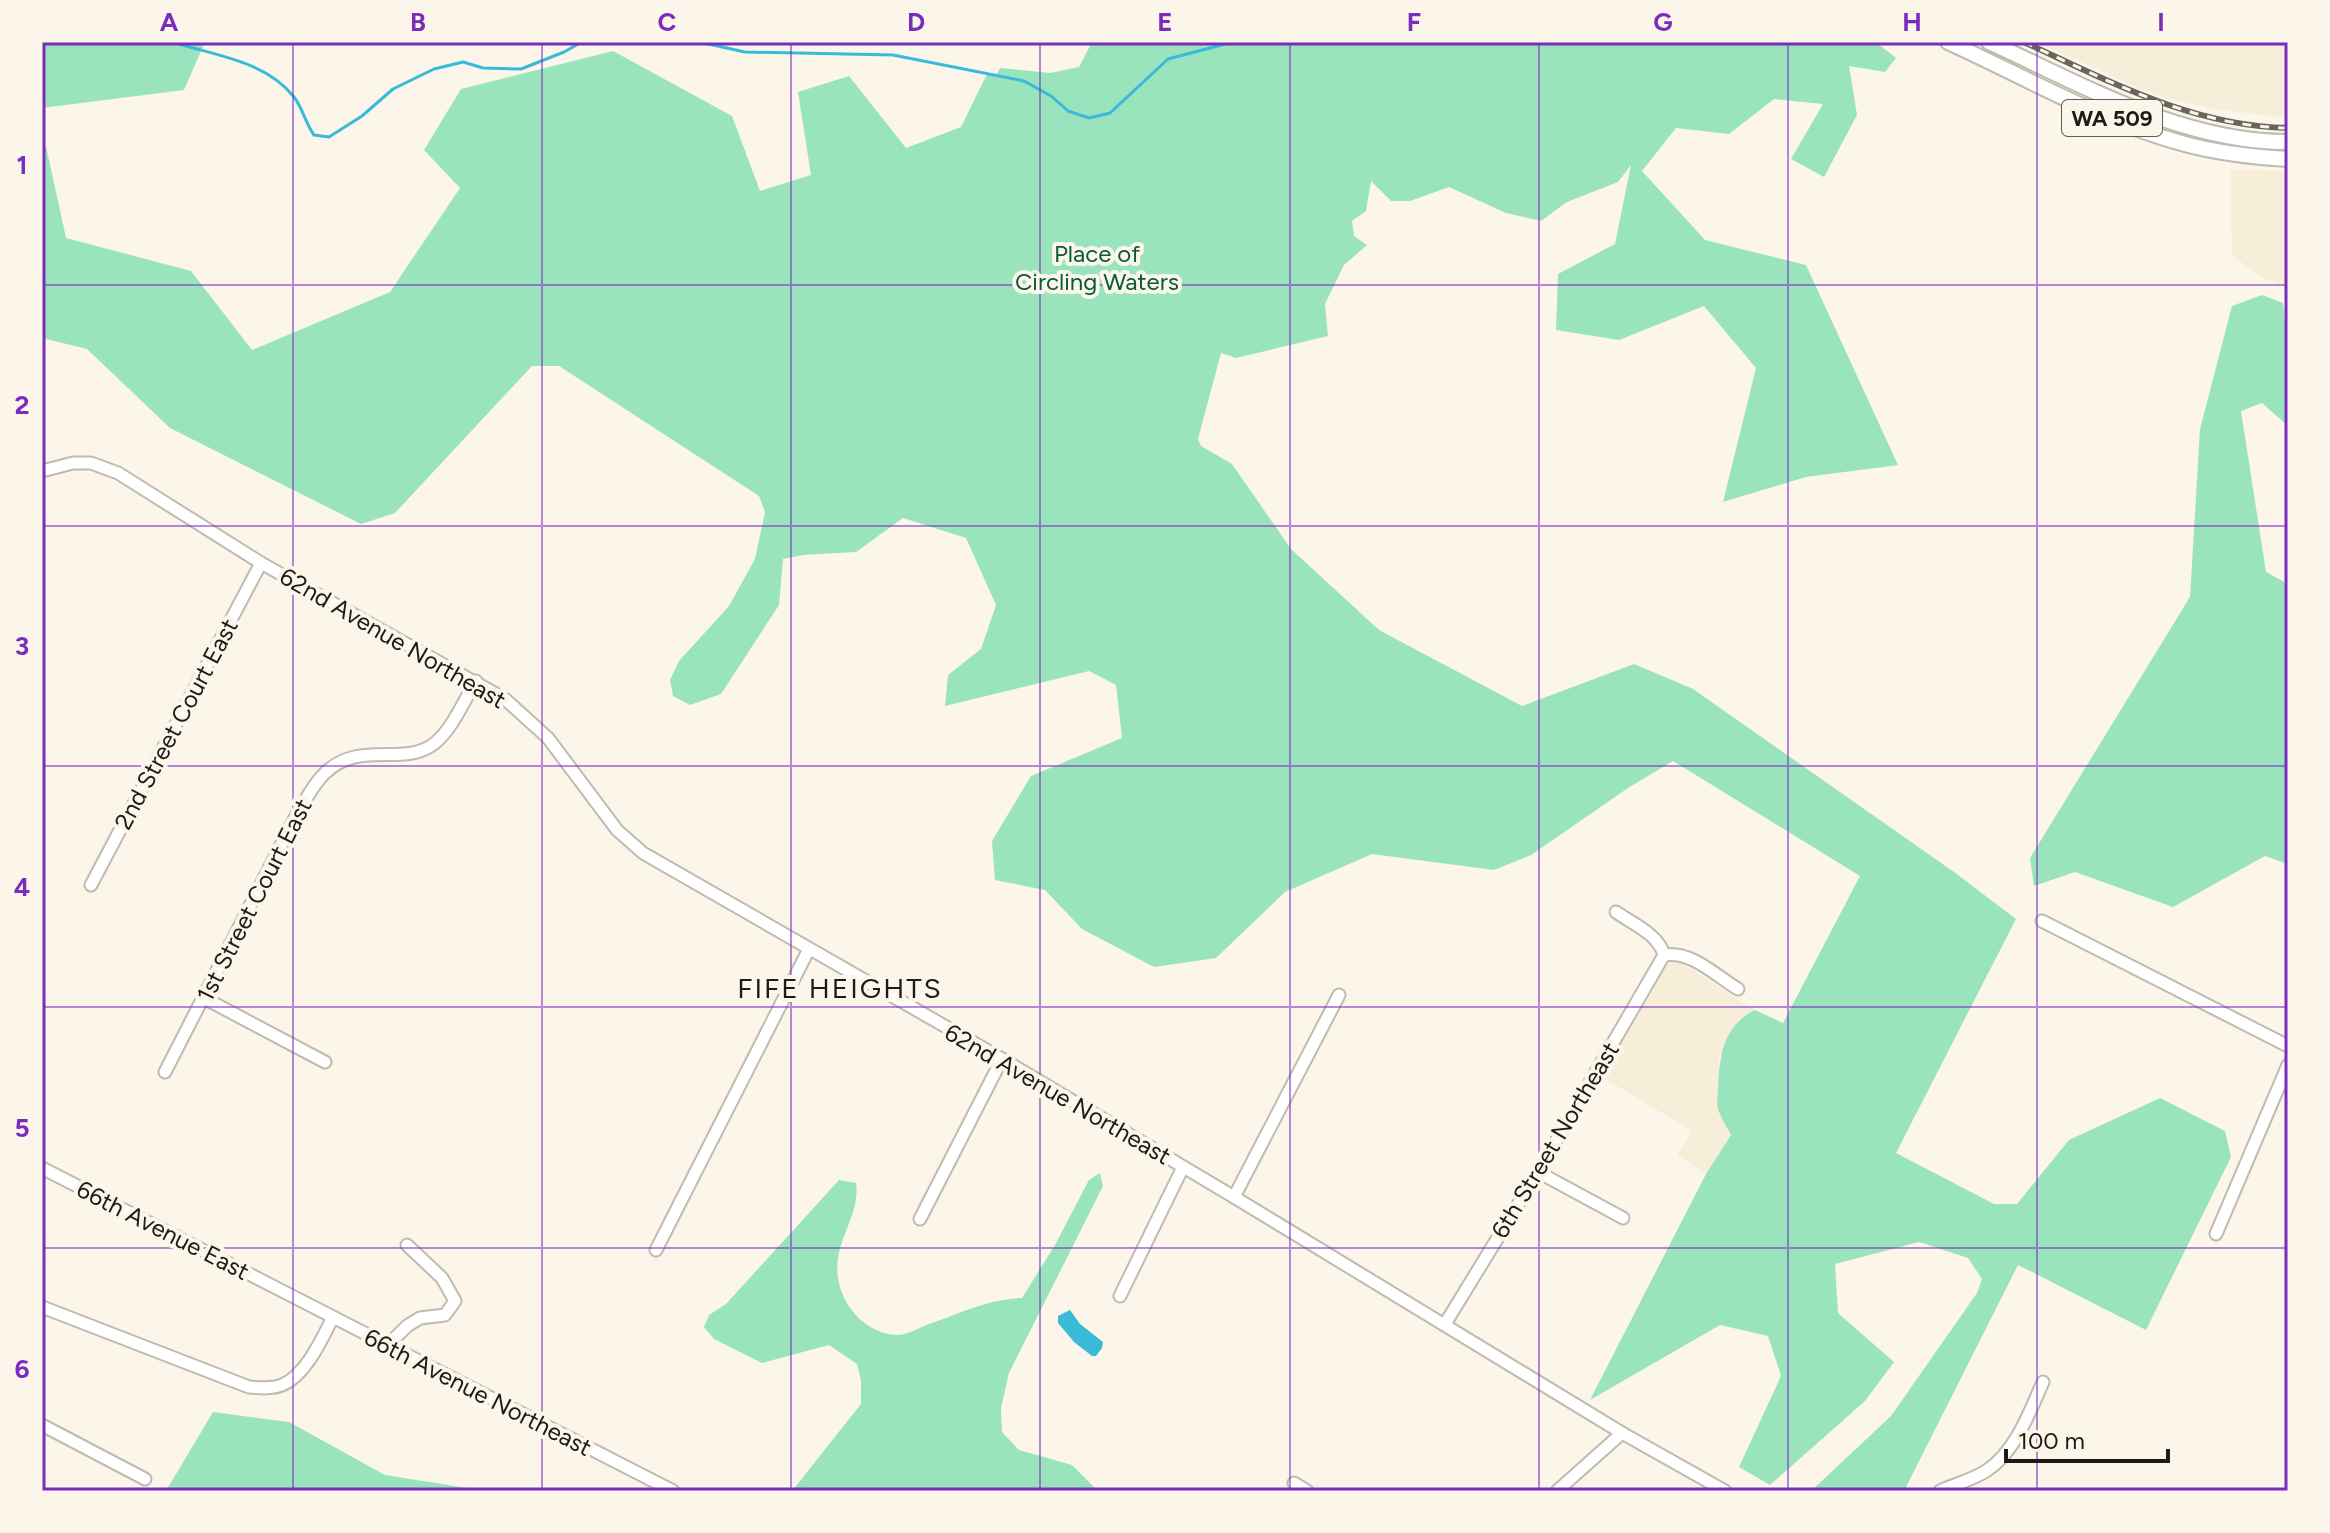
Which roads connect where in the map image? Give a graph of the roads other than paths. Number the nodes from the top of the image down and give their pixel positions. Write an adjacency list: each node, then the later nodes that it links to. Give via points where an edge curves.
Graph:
1 (1948, 42): 4 (main road, WA 509, via 2157,135 2219,151)
2 (1989, 42): 3 (main road, WA 509, via 2153,116 2238,137)
3 (2288, 142)
4 (2288, 159)
5 (45, 469): 6 (street, 62nd Avenue Northeast, via 91,463 118,473)
6 (261, 563): 7 (street, 62nd Avenue Northeast); 8 (street, 2nd Street Court East)
7 (476, 681): 11 (street, 62nd Avenue Northeast, via 534,723 617,830 643,853); 15 (street, 1st Street Court East, via 434,743 411,753 364,753 343,759 325,773 297,814)
8 (91, 885)
9 (1616, 912): 12 (street, via 1661,944)
10 (2042, 921): 16 (street)
11 (809, 949): 17 (street, 62nd Avenue Northeast); 29 (street)
12 (1664, 955): 13 (street, via 1691,958); 23 (street, 6th Street Northeast)
13 (1738, 989)
14 (1339, 995): 24 (street)
15 (204, 998): 18 (street); 20 (street, 1st Street Court East)
16 (2288, 1046)
17 (1002, 1059): 21 (street, 62nd Avenue Northeast); 26 (street)
18 (325, 1062)
19 (2288, 1065): 27 (street)
20 (165, 1072)
21 (1183, 1167): 24 (street, 62nd Avenue Northeast); 31 (street)
22 (42, 1168): 30 (street, 66th Avenue East)
23 (1538, 1172): 25 (street); 34 (street, 6th Street Northeast)
24 (1234, 1197): 34 (street, 62nd Avenue Northeast)
25 (1623, 1218)
26 (920, 1219)
27 (2216, 1234)
28 (407, 1245): 35 (street, via 442,1278 455,1301 445,1315 420,1318)
29 (656, 1250)
30 (284, 1292): 33 (street, 66th Avenue Northeast)
31 (1120, 1296)
32 (42, 1307): 33 (street, via 249,1387 273,1387 290,1380)
33 (333, 1317): 35 (street, 66th Avenue Northeast)
34 (1445, 1324): 38 (street, 62nd Avenue Northeast)
35 (388, 1345): 41 (street, 66th Avenue Northeast)
36 (2043, 1382): 45 (street, via 1996,1463)
37 (42, 1425): 39 (street)
38 (1622, 1433): 43 (street); 44 (street, 62nd Avenue Northeast)
39 (145, 1479)
40 (1294, 1483): 42 (street)
41 (673, 1491)
42 (1307, 1491)
43 (1557, 1491)
44 (1725, 1491)
45 (1940, 1491)

